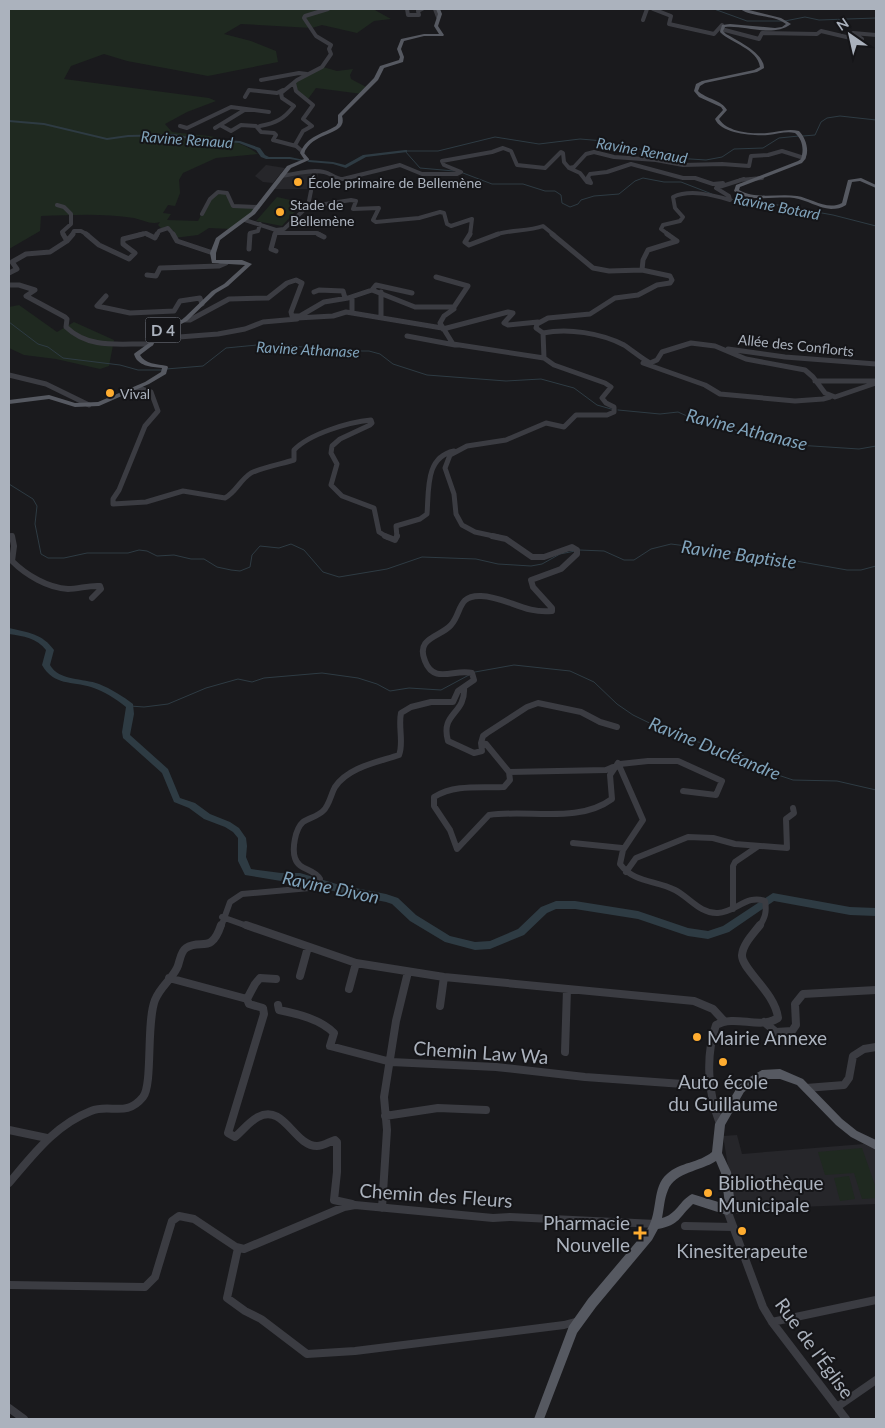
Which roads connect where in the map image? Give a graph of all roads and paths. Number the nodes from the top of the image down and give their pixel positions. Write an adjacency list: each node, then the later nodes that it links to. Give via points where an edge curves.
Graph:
1 (328, 9): 14 (street, via 305,17 316,36 331,45 332,54 322,67)
2 (407, 9): 3 (street, via 408,15 415,16)
3 (422, 9)
4 (435, 9): 9 (street)
5 (438, 9): 9 (main road)
6 (647, 9): 10 (street)
7 (653, 9): 11 (street, via 671,16 670,24 684,28 714,34 720,26)
8 (742, 9): 11 (main road, via 789,24 780,28 752,29)
9 (438, 17): 28 (main road, via 436,26 442,35 402,40 398,49 401,61 382,67 376,79 340,116 340,125 317,136)
10 (644, 20)
11 (728, 25): 12 (main road)
12 (721, 30): 13 (street, via 731,29 737,34 759,39 762,33 817,34 821,31 859,40 862,39 853,33); 29 (main road, via 750,49 762,66 757,70 704,82 698,85 698,94 725,108 717,119 730,129 757,134 791,131 802,137)
13 (876, 34)
14 (307, 74): 15 (street); 18 (street)
15 (276, 77): 16 (street); 17 (street)
16 (261, 80)
17 (279, 83)
18 (294, 83): 19 (street); 27 (street, via 296,91 313,105 303,119 312,126 299,135)
19 (285, 90): 20 (street, via 277,93 249,90); 26 (street, via 281,97 294,107 280,121)
20 (245, 96)
21 (246, 109): 23 (street); 24 (street, via 231,107); 27 (street, via 217,126 231,131 241,125 256,126 261,132 274,133 273,140)
22 (211, 112): 24 (street)
23 (269, 112)
24 (217, 114): 25 (street, via 187,128)
25 (180, 126)
26 (260, 126)
27 (296, 146): 28 (street)
28 (303, 152): 31 (main road, via 307,159 289,167)
29 (804, 158): 30 (street, via 782,151 751,156 749,166 686,165 594,152 586,154); 32 (main road)
30 (570, 168): 31 (street, via 564,162 562,152 545,168 517,165 510,151 503,148 442,160 444,165 461,172 457,174 422,174 400,165 343,179 318,171); 33 (street, via 587,182 591,182 590,174 631,164 713,184)
31 (282, 176): 37 (main road)
32 (762, 178): 33 (street); 34 (main road, via 738,186 736,191 748,195 798,197 834,208 844,204 850,181 861,179)
33 (744, 179): 49 (street, via 716,188 730,200 681,192 675,195 674,204 683,217 680,221 663,225 661,229 677,241 647,250 643,255)
34 (876, 187)
35 (312, 191): 38 (street)
36 (57, 204): 44 (street, via 71,214 71,224 62,232)
37 (258, 207): 39 (street, via 233,206 227,193 218,192); 40 (main road)
38 (306, 207): 42 (street, via 286,227); 49 (street, via 356,201 353,209 378,208 373,220 376,222 419,218 440,212 444,213 448,226 453,226 468,218 472,219 471,233 465,242 470,245 505,231 530,231 543,226 593,268)
39 (202, 214)
40 (245, 220): 41 (street); 47 (main road, via 218,240)
41 (260, 224): 42 (street); 45 (street, via 258,231 250,233)
42 (276, 231): 43 (street, via 317,233); 46 (street, via 271,249)
43 (324, 238)
44 (67, 242): 47 (street, via 74,231 79,230 98,244 130,259 134,253 123,244 123,238 146,233 154,238 162,230 171,230 177,241); 50 (street, via 50,252 22,256 12,262 17,269)
45 (249, 249)
46 (276, 251)
47 (213, 253): 48 (main road, D 4, via 214,262)
48 (226, 263): 51 (street, via 160,268 156,276); 61 (main road, D 4, via 248,264)
49 (642, 270): 67 (street, via 666,275 672,280 638,295 612,300 590,314)
50 (9, 273)
51 (147, 275)
52 (436, 277): 62 (street, via 468,286)
53 (9, 285): 71 (street, via 35,290 26,296 65,317 66,327 76,337 98,344)
54 (372, 290): 56 (street); 57 (street, via 376,285); 59 (street)
55 (314, 292): 60 (street, via 342,290)
56 (381, 292): 62 (street, via 415,307); 64 (street)
57 (412, 293)
58 (106, 296): 61 (street, via 97,306 130,313 174,311 182,300 200,298)
59 (352, 297): 60 (street); 63 (street)
60 (345, 298): 65 (street, via 320,304)
61 (202, 304): 66 (main road, D 4)
62 (454, 307): 68 (street, via 441,319)
63 (352, 313): 64 (street); 65 (street)
64 (381, 317): 68 (street)
65 (297, 318): 66 (street, via 291,312 302,285 299,280 287,284 268,298 229,299); 71 (street, via 263,322 218,334)
66 (185, 320): 71 (main road, D 4, via 160,332)
67 (538, 322): 68 (street, via 519,326 504,323 513,313 508,312); 69 (street, via 536,328)
68 (442, 328): 72 (street)
69 (543, 333): 74 (street, via 569,331 597,337 622,344); 75 (street)
70 (407, 336): 72 (street)
71 (152, 342): 81 (main road, D 4, via 137,354 138,358 166,371)
72 (456, 345): 75 (street)
73 (715, 346): 74 (street, via 701,343 679,346 662,352 650,363); 76 (street, Allée des Conflorts, via 785,357); 78 (street, via 746,359 805,370)
74 (638, 356): 82 (street, via 642,363 708,386 719,394 746,399 825,400)
75 (544, 358): 85 (street, via 554,365 610,385 602,398 614,407 614,412 576,415 564,427 546,423 501,441 474,444)
76 (876, 364)
77 (12, 376): 79 (street); 84 (street, via 46,384)
78 (815, 380): 80 (street); 82 (street, via 820,390)
79 (9, 381)
80 (876, 382): 82 (street)
81 (138, 388): 84 (main road, D 4, via 102,404); 85 (street, via 151,392 158,411 145,426 113,504 146,502 183,491 225,498 252,473 294,460 298,444 332,429 371,420 370,425 332,446 331,453 337,464 331,485 342,496 374,508 379,532 395,540 396,526 427,514 431,469 442,455)
82 (830, 397)
83 (9, 402): 84 (main road, D 4, via 49,397 75,406)
84 (89, 406)
85 (454, 451): 88 (street, via 447,458 445,468 454,494 456,514 462,525 506,539 532,557 544,557 572,547 577,554 559,570 531,580 533,587 552,608 549,612 490,598 468,598 457,607 452,624 427,640 423,650 425,665 442,676 459,671 471,672 474,680)
86 (9, 535): 87 (street, via 14,546 12,561 17,566 41,581 64,589 100,586)
87 (92, 598)
88 (464, 687): 90 (street, via 464,699 445,723 444,732 451,744 474,753 482,752); 100 (street, via 458,690 453,702 431,702 404,711 399,717 399,755 350,773 336,786 320,814 302,823 294,846 295,859 301,866 317,873 318,885 238,895)
89 (617, 727): 90 (street, via 581,712 538,703 527,706 487,733)
90 (481, 743): 92 (street, via 486,744)
91 (617, 766): 92 (street, via 606,770); 92 (street, via 608,784 612,799 598,810 490,815 457,849 450,830 434,806 434,797 440,792 504,787 510,780); 93 (street, via 626,761 678,760 722,781 718,794); 97 (street, via 643,820)
92 (509, 772)
93 (683, 791)
94 (793, 808): 96 (street, via 794,813 786,819 787,848)
95 (572, 843): 97 (street)
96 (757, 846): 98 (street, via 688,837 636,858); 99 (street, via 732,866)
97 (622, 848): 98 (street, via 620,864)
98 (626, 872): 99 (street, via 676,890 707,912)
99 (733, 909): 115 (street, via 758,898 765,901 768,908 760,927 746,942 741,956 776,1007 776,1020)
100 (222, 916): 101 (street); 106 (street, via 216,937 206,945 186,948)
101 (308, 947): 102 (street); 104 (street)
102 (356, 963): 103 (street); 108 (street)
103 (408, 972): 105 (street); 118 (street, via 396,1021)
104 (300, 976)
105 (444, 977): 109 (street); 113 (street)
106 (169, 978): 111 (street); 125 (street, via 158,994 150,1021 144,1096 130,1109 88,1111)
107 (276, 979): 111 (street, via 265,975 256,980)
108 (349, 988)
109 (568, 989): 114 (street, via 694,1001 713,1008); 117 (street)
110 (876, 990): 115 (street, via 803,994 794,1002 796,1025 792,1031 779,1033)
111 (247, 999): 129 (street, via 249,1004 262,1008 264,1014 228,1133 234,1137 254,1119 266,1114 284,1123 310,1144 322,1145 335,1140 338,1154 334,1200)
112 (278, 1005): 118 (street, Chemin Law Wa, via 279,1010 329,1028 334,1033 330,1046)
113 (440, 1006)
114 (724, 1021): 115 (street); 119 (street, via 716,1025 714,1032)
115 (764, 1022)
116 (876, 1047): 120 (street, via 855,1052 848,1081 844,1085)
117 (564, 1052)
118 (391, 1062): 119 (street, Chemin Law Wa, via 496,1067); 122 (street, via 384,1097)
119 (711, 1086): 123 (street)
120 (806, 1088): 123 (main road, via 780,1074 762,1076 741,1089); 126 (main road, via 839,1122)
121 (486, 1110): 122 (street, via 438,1108)
122 (385, 1116): 130 (street)
123 (720, 1124): 127 (main road)
124 (9, 1130): 125 (street)
125 (48, 1138): 128 (street)
126 (876, 1145)
127 (717, 1154): 131 (main road, via 726,1172 730,1206); 132 (main road, via 703,1165 687,1168 667,1181)
128 (9, 1183)
129 (355, 1205): 130 (street, Chemin des Fleurs); 135 (street, Chemin des Fleurs, via 244,1249)
130 (382, 1208): 132 (street, Chemin des Fleurs, via 493,1218)
131 (727, 1210): 132 (main road, via 692,1198 676,1218); 134 (street, Rue de l'Église)
132 (656, 1224): 138 (main road)
133 (685, 1226): 134 (street)
134 (733, 1227): 139 (street, Rue de l'Église)
135 (238, 1248): 136 (street, via 194,1219 179,1216 172,1221 155,1277 144,1288); 138 (street, via 227,1298 307,1354 355,1351)
136 (9, 1284)
137 (876, 1300): 139 (street)
138 (579, 1321): 144 (main road)
139 (772, 1322): 141 (street, Rue de l'Église)
140 (876, 1380): 141 (street)
141 (838, 1407): 145 (street, Rue de l'Église)
142 (9, 1408): 143 (street)
143 (24, 1419)
144 (539, 1419)
145 (846, 1419)

